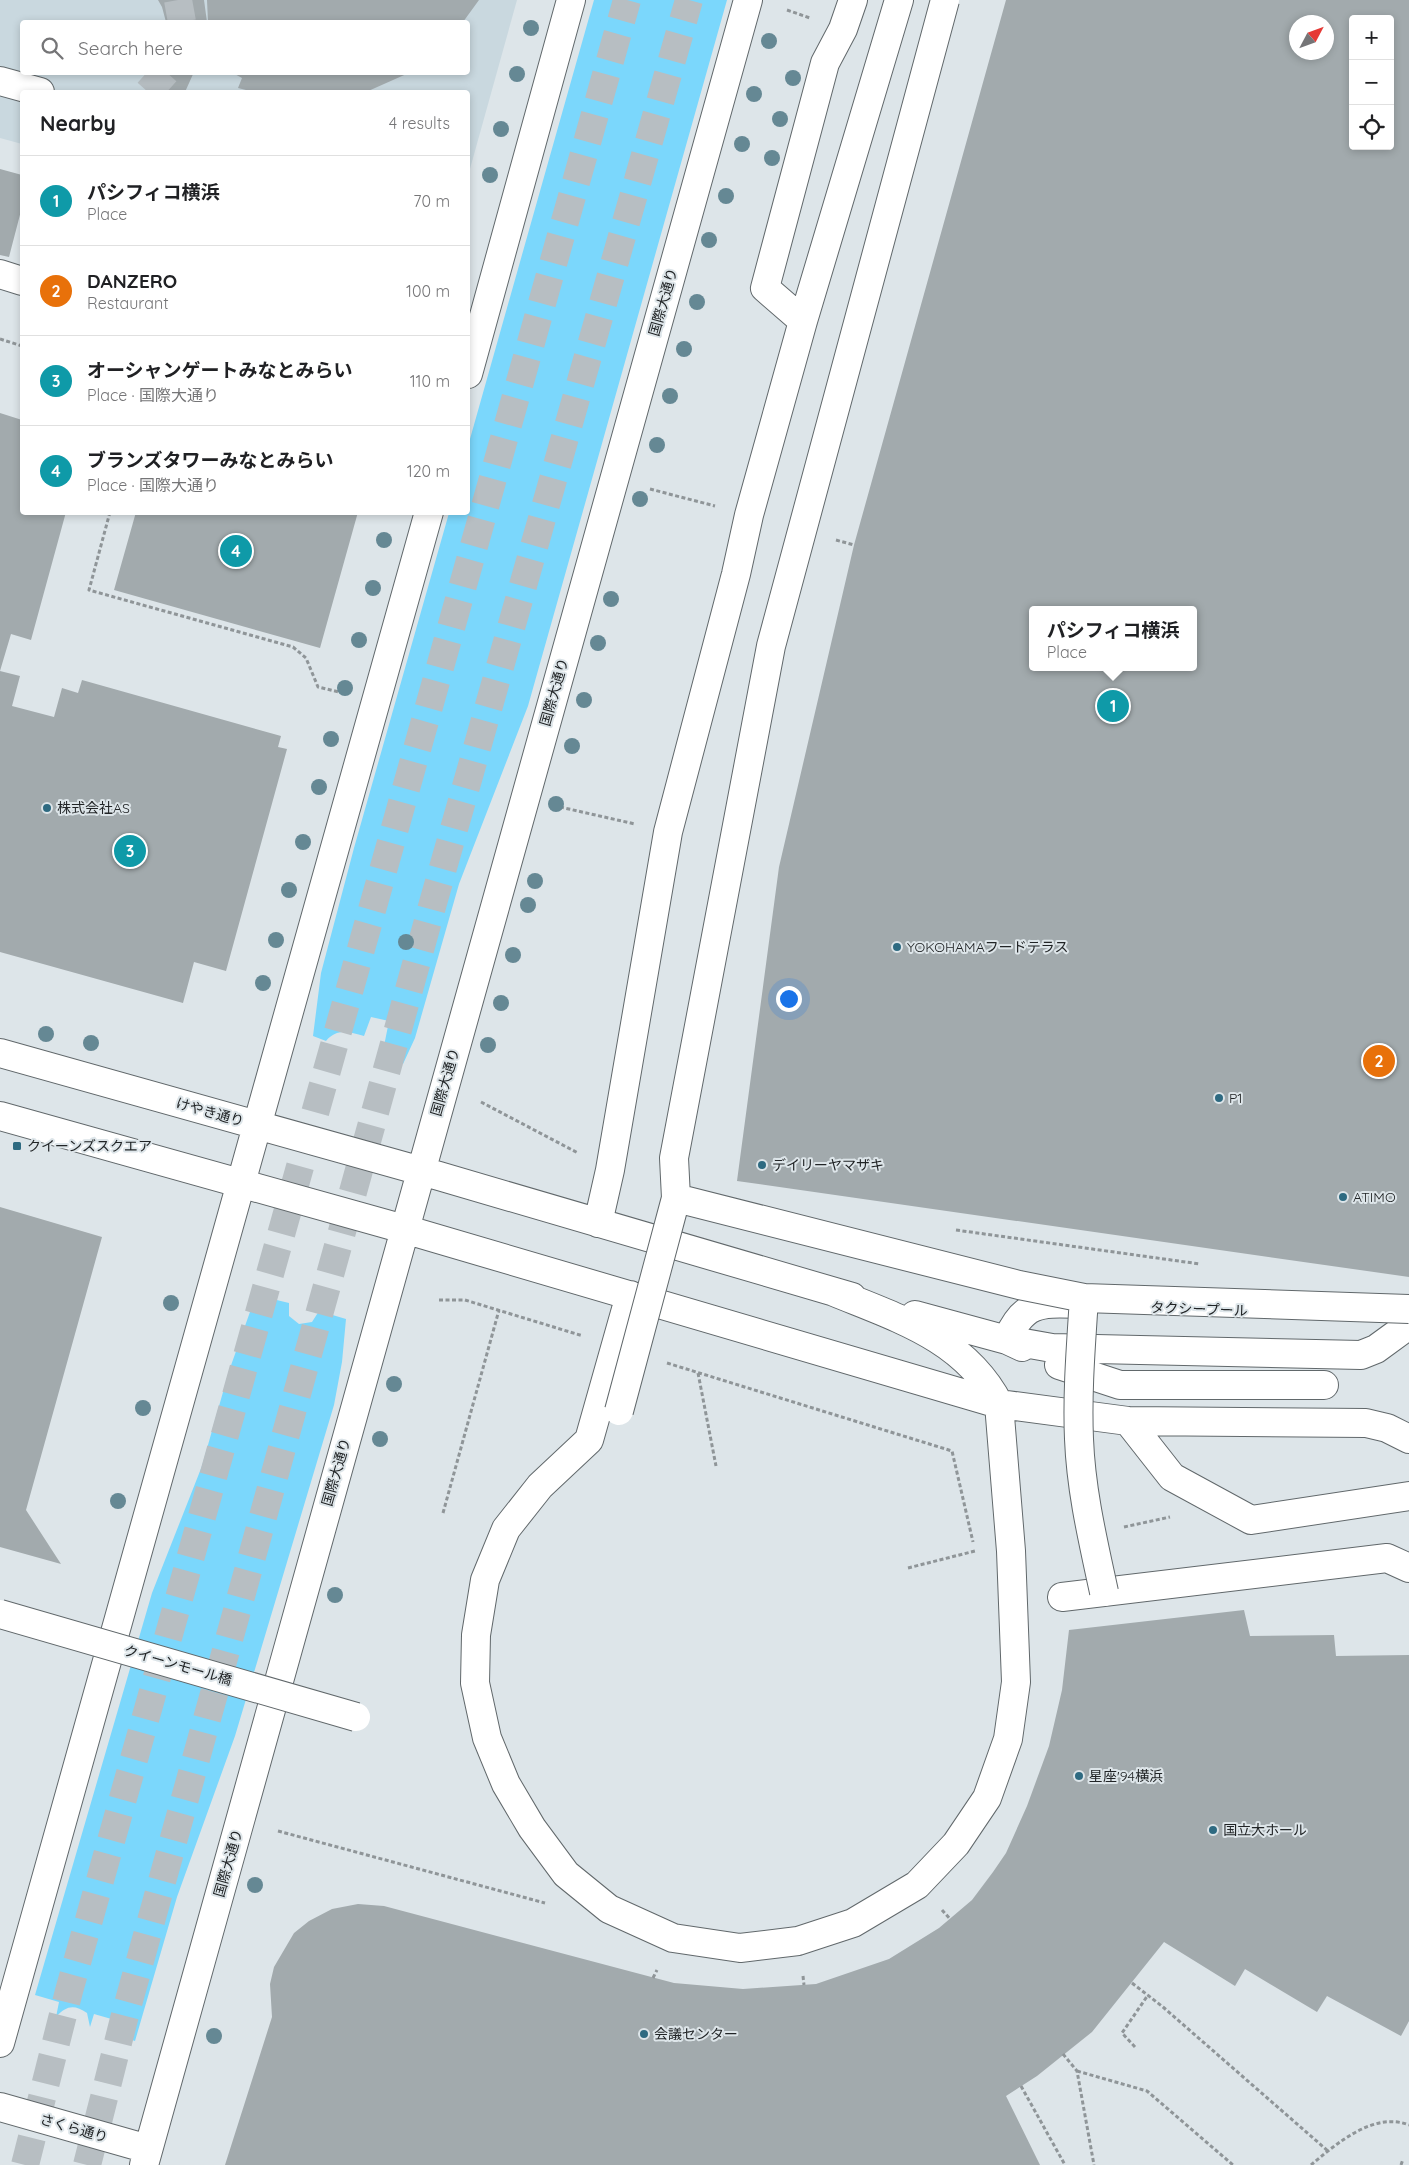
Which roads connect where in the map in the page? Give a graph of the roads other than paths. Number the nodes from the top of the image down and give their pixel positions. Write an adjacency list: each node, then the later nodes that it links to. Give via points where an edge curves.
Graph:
1 (571, 0): 11 (street)
2 (748, 0): 16 (street, 国際大通り)
3 (853, 0): 10 (street, via 843,30 825,63 765,288)
4 (899, 0): 10 (street)
5 (945, 0): 18 (street, bridge, via 771,646 674,1158)
6 (0, 81): 7 (street)
7 (33, 90)
8 (0, 274): 9 (street)
9 (20, 280)
10 (803, 321): 19 (street, via 749,515 668,832)
11 (470, 367)
12 (428, 515): 15 (street)
13 (0, 1053): 15 (street, けやき通り)
14 (0, 1116): 17 (street)
15 (258, 1125): 16 (street, けやき通り); 17 (street)
16 (420, 1170): 19 (street, けやき通り); 20 (street, 国際大通り)
17 (242, 1184): 20 (street); 39 (street)
18 (676, 1198): 23 (street, bridge, via 1019,1286); 30 (street, bridge)
19 (598, 1223): 21 (street, けやき通り)
20 (404, 1229): 22 (street); 41 (street, 国際大通り)
21 (834, 1292): 27 (street); 29 (street, via 926,1330 974,1366)
22 (630, 1295): 29 (street); 29 (street, via 588,1440 540,1486 506,1529 485,1580 476,1635 475,1684 487,1738 506,1784 532,1828 566,1874 609,1909 673,1938 740,1948 798,1941 853,1923 918,1885 956,1844 987,1798 1008,1739 1016,1682)
23 (1084, 1298): 24 (street, bridge); 35 (street, bridge, via 1078,1385 1079,1440 1086,1506)
24 (1409, 1309)
25 (1409, 1317): 27 (street, タクシープール, via 1052,1303 1039,1305 1015,1320)
26 (1409, 1325): 27 (street, via 1376,1349 1361,1355 1052,1348)
27 (1006, 1340): 28 (street, via 1063,1367 1120,1385)
28 (1324, 1386)
29 (999, 1404): 31 (street)
30 (619, 1411)
31 (1128, 1421): 32 (street, via 1366,1423 1387,1428); 33 (street, via 1172,1477 1251,1520)
32 (1409, 1439)
33 (1409, 1496)
34 (1409, 1568): 35 (street, via 1387,1558)
35 (1104, 1592): 36 (street)
36 (1062, 1597)
37 (0, 1614): 38 (street, クイーンモール橋, bridge)
38 (356, 1717)
39 (0, 2043)
40 (0, 2107): 41 (street, さくら通り)
41 (146, 2157)

